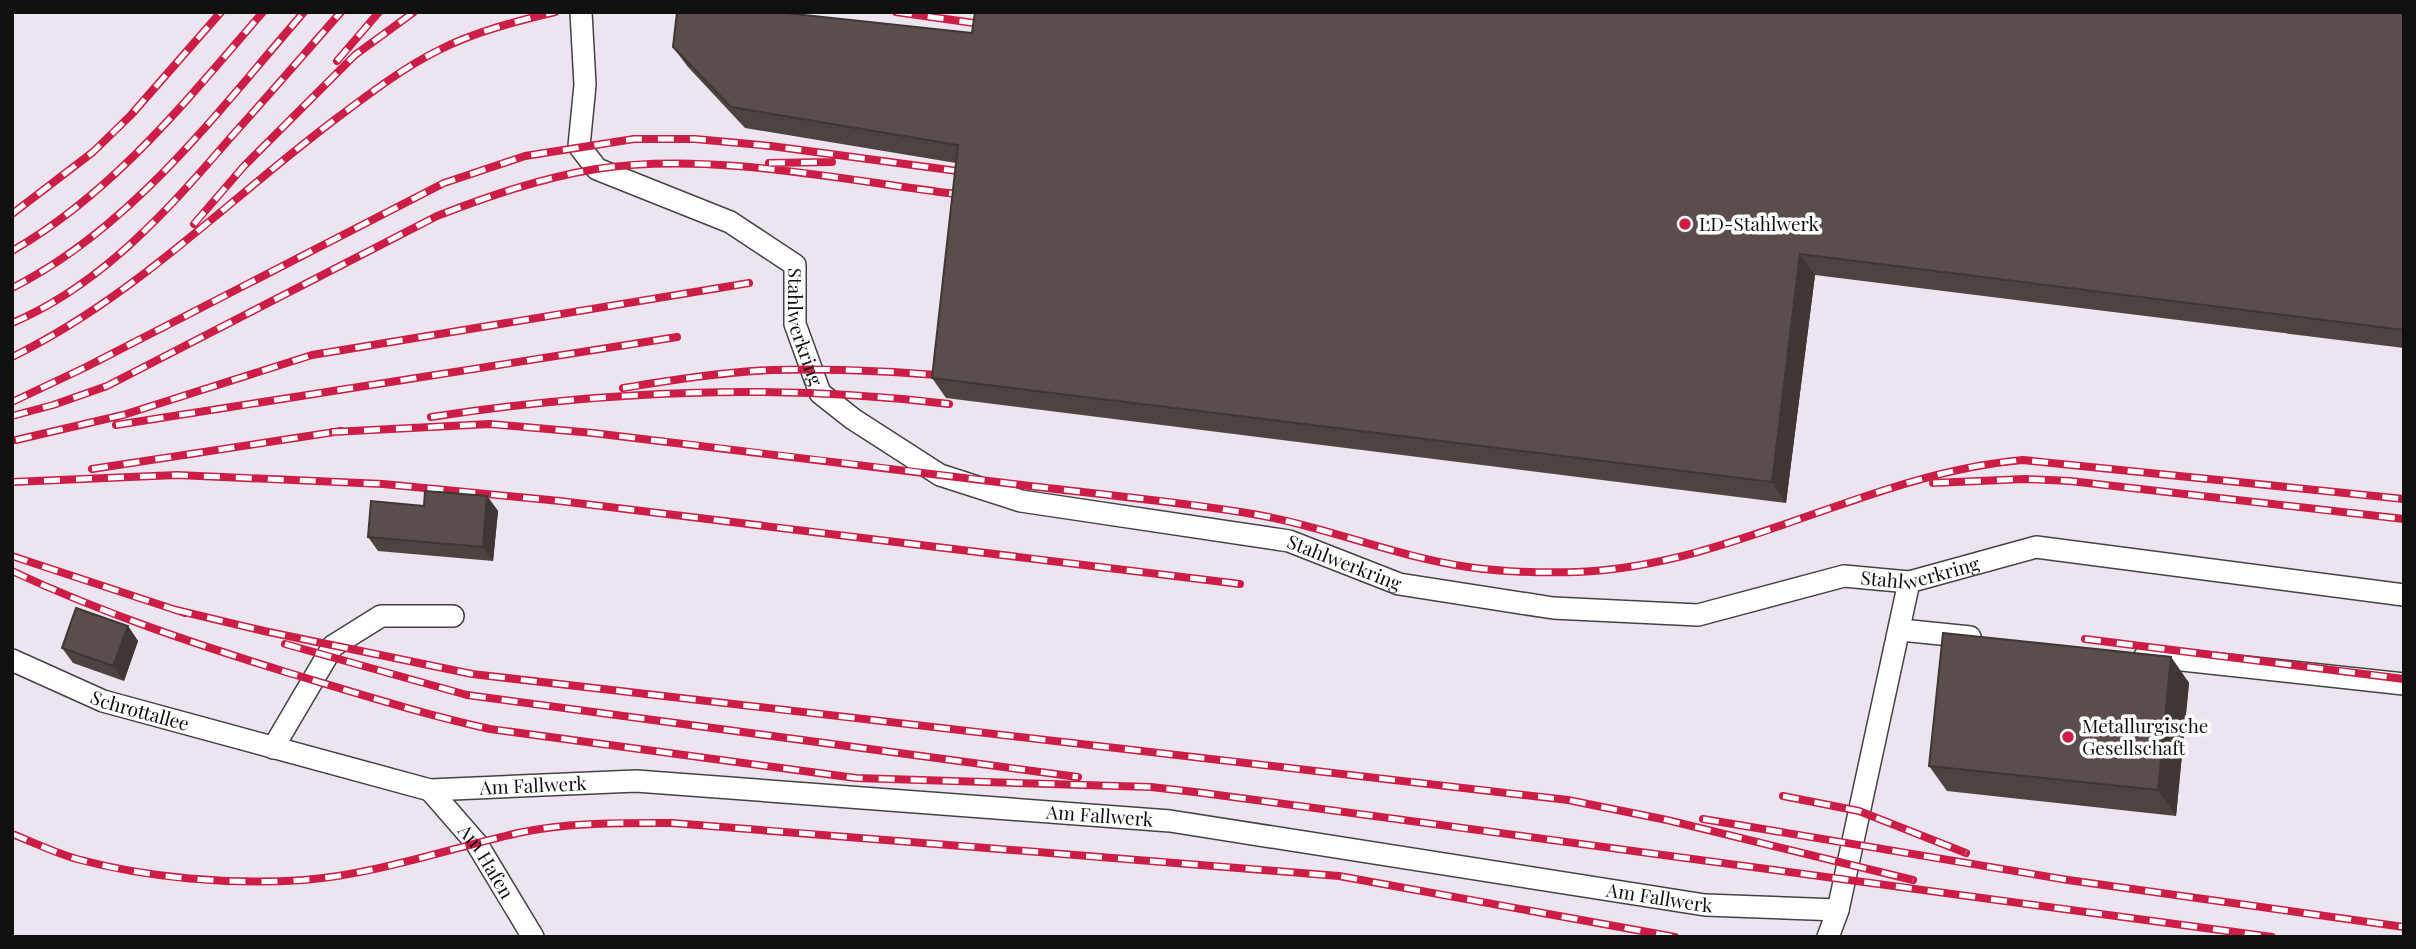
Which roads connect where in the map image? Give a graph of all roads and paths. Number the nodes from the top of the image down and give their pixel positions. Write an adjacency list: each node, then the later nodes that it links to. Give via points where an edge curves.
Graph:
1 (581, 12): 2 (lane, Stahlwerkring, via 585,85 579,146 597,169 730,222 794,265 794,324 820,393 940,475 1021,502 1289,541 1399,584 1553,608 1698,615 1844,576)
2 (1909, 582): 3 (lane, Stahlwerkring, via 2036,547); 5 (lane)
3 (2404, 594)
4 (453, 616): 10 (lane, via 381,616 333,646)
5 (1901, 630): 6 (lane); 12 (lane)
6 (1996, 640)
7 (2119, 653): 9 (lane)
8 (12, 660): 10 (lane, Schrottallee, via 103,701)
9 (2404, 684)
10 (273, 748): 11 (lane, Am Fallwerk)
11 (430, 790): 12 (lane, Am Fallwerk, via 636,781 1170,821 1706,905); 13 (lane, Am Hafen, via 477,844)
12 (1838, 910): 14 (lane)
13 (533, 937)
14 (1829, 937)

